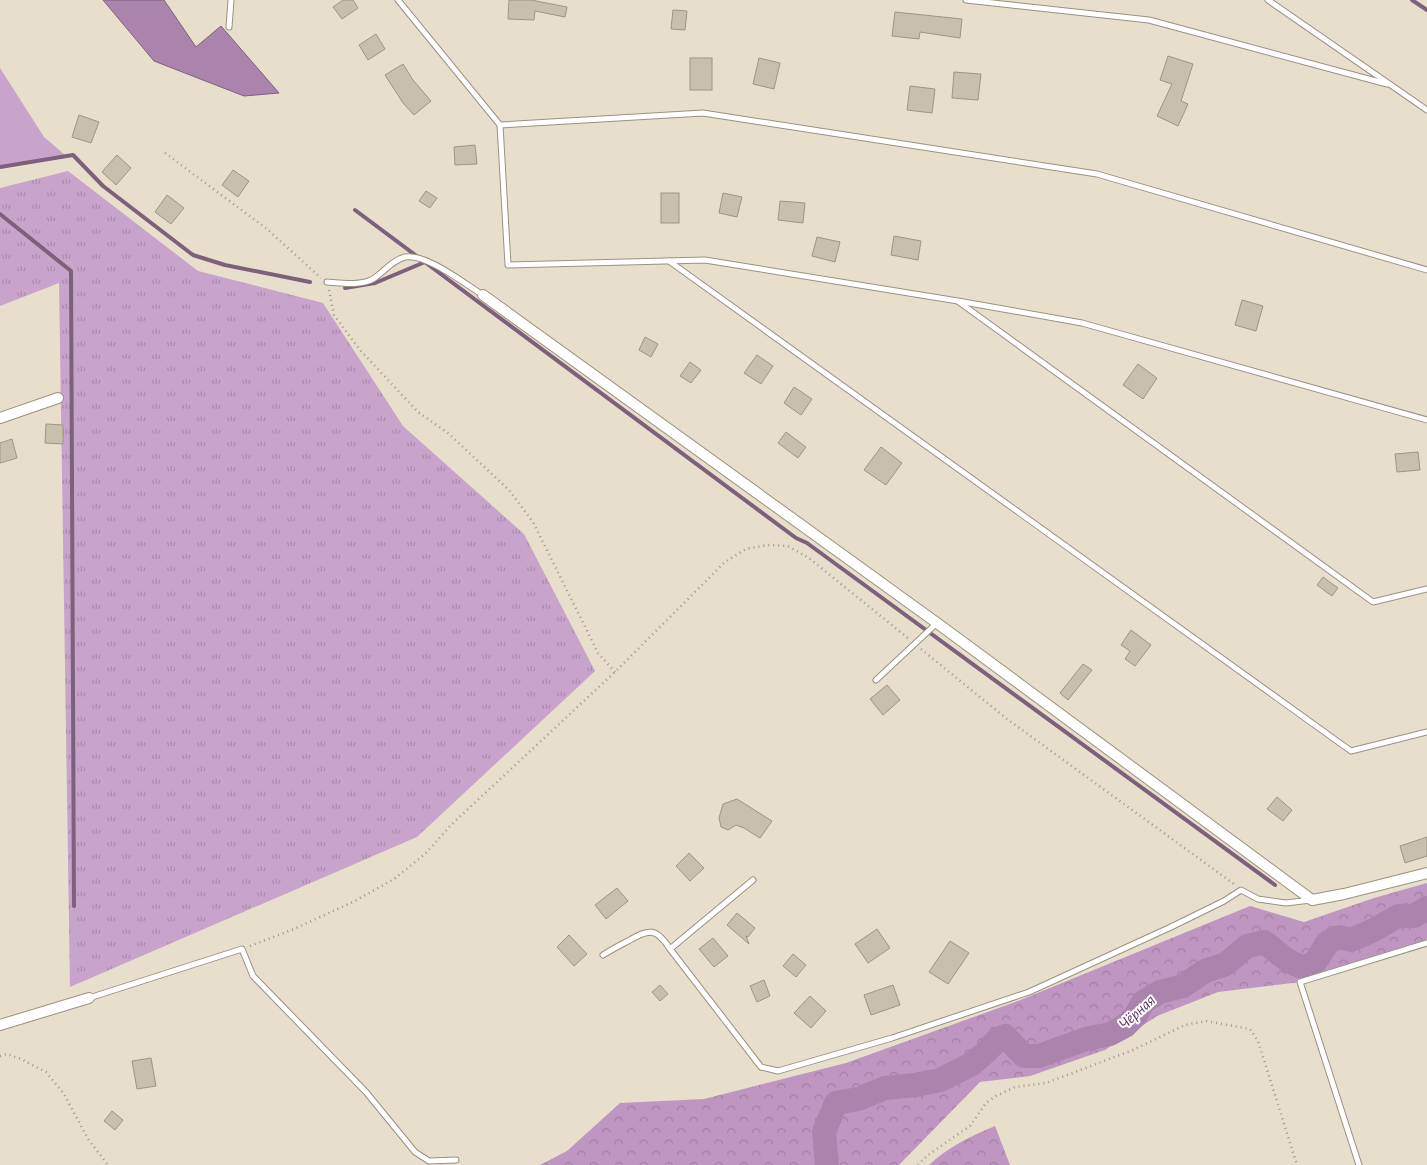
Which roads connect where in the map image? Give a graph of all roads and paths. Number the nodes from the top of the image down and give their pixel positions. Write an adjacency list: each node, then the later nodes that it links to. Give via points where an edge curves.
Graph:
1 (231, 0): 5 (lane)
2 (398, 0): 8 (lane)
3 (966, 0): 6 (lane, via 1149,20)
4 (1268, 0): 6 (lane)
5 (229, 27)
6 (1388, 84): 7 (lane)
7 (1427, 110)
8 (500, 125): 10 (lane, via 508,265); 11 (lane, via 703,113 1087,173)
9 (166, 153): 12 (path, via 267,229)
10 (669, 261): 14 (lane, via 706,260); 23 (lane, via 1351,751)
11 (1427, 270)
12 (327, 282): 13 (lane, via 371,280 399,259 418,258 431,262); 21 (path, via 334,315 360,350 418,412 448,433 509,490 533,522 598,654)
13 (483, 296): 19 (street)
14 (958, 301): 17 (lane, via 1082,322); 18 (lane, via 1373,602)
15 (58, 398): 16 (street)
16 (0, 418)
17 (1427, 420)
18 (1427, 589)
19 (937, 622): 20 (lane); 27 (street)
20 (914, 644): 21 (path, via 809,558 788,546 767,545 746,549 725,562); 22 (lane); 26 (path, via 1007,719)
21 (615, 672): 29 (path, via 452,824 425,854 394,879 302,925)
22 (876, 680)
23 (1427, 732)
24 (1427, 873): 27 (street)
25 (753, 880): 30 (lane)
26 (1242, 890): 27 (lane, via 1258,899 1286,903); 30 (lane, via 1171,927 1029,992 892,1038 778,1071 761,1067)
27 (1312, 900)
28 (1427, 943): 39 (lane, via 1300,982)
29 (242, 949): 32 (lane); 35 (lane, via 253,976 366,1092 416,1152 429,1161)
30 (670, 949): 31 (lane, via 663,938 652,931 642,932)
31 (603, 954)
32 (89, 998): 33 (street)
33 (0, 1024)
34 (0, 1056): 36 (path, via 7,1054 46,1072 64,1094 88,1139)
35 (456, 1160)
36 (108, 1165)
37 (918, 1165): 38 (path, via 970,1126 996,1096 1015,1088 1046,1083 1133,1050 1185,1025 1206,1021 1250,1029 1258,1041)
38 (1297, 1165)
39 (1358, 1165)

